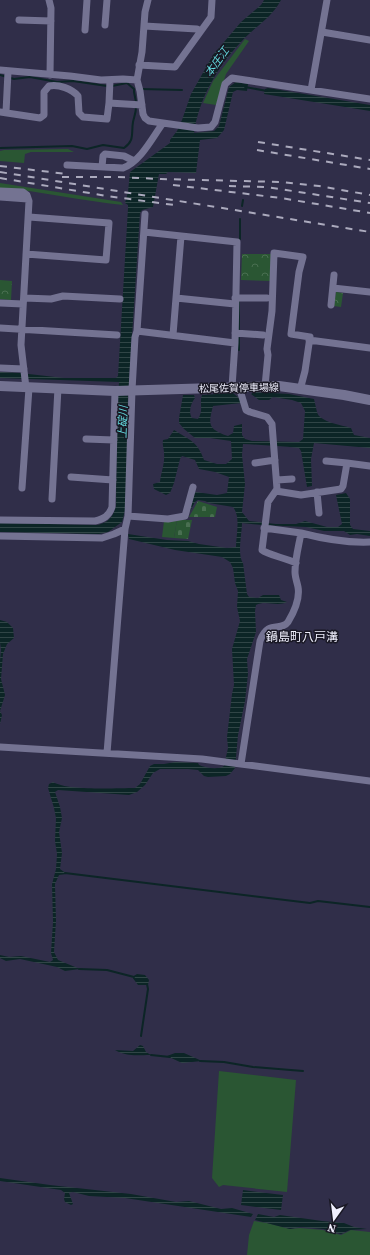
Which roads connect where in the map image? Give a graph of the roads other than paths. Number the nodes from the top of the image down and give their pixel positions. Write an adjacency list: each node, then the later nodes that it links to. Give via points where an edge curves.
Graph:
1 (87, 0): 11 (street)
2 (107, 0): 9 (street)
3 (148, 0): 10 (street)
4 (212, 0): 12 (street, via 210,17)
5 (327, 0): 13 (street)
6 (50, 1): 8 (street)
7 (19, 20): 8 (street)
8 (51, 21): 18 (street)
9 (105, 26)
10 (144, 26): 12 (street); 15 (street)
11 (85, 30)
12 (200, 31): 15 (street, via 175,67)
13 (322, 32): 14 (street); 21 (street)
14 (370, 40)
15 (139, 65): 20 (street)
16 (0, 70): 17 (street)
17 (8, 76): 18 (street); 25 (street)
18 (52, 79): 19 (street, via 70,76 101,80); 23 (street, via 78,96 79,113 83,117 107,119); 25 (street, via 44,92 44,115 40,118)
19 (110, 84): 20 (street, via 123,79); 23 (street)
20 (139, 86): 24 (street)
21 (312, 90): 22 (street); 26 (street, via 232,78 225,84 215,122 211,127 198,128)
22 (370, 99)
23 (109, 103): 24 (street)
24 (137, 105): 26 (street, via 149,121)
25 (3, 112)
26 (163, 123): 27 (street)
27 (134, 161): 29 (street, via 123,168); 29 (street, via 124,156 105,154)
28 (66, 165): 29 (street)
29 (102, 168)
30 (0, 191): 32 (street, via 23,192)
31 (0, 197): 32 (street)
32 (28, 199): 34 (street)
33 (145, 214): 35 (street)
34 (29, 217): 37 (street); 37 (street, via 109,222 109,233 106,260)
35 (144, 232): 36 (street); 50 (street)
36 (181, 236): 41 (street); 45 (street, via 237,242)
37 (26, 254): 44 (street)
38 (334, 275): 39 (street)
39 (333, 288): 40 (street); 47 (street)
40 (370, 292)
41 (176, 298): 45 (street); 53 (street)
42 (267, 298): 45 (street)
43 (120, 299): 44 (street, via 63,296)
44 (23, 301): 46 (street); 49 (street)
45 (235, 301): 51 (street)
46 (0, 303)
47 (331, 305)
48 (0, 328): 49 (street)
49 (23, 329): 52 (street); 59 (street, via 21,345)
50 (137, 331): 53 (street); 65 (street)
51 (235, 333): 54 (street); 56 (street)
52 (117, 335)
53 (174, 335): 56 (street)
54 (263, 335)
55 (309, 340): 57 (street); 62 (street, via 310,337 292,334 303,257 274,253); 66 (street)
56 (235, 343): 63 (street)
57 (370, 348)
58 (0, 368): 59 (street)
59 (24, 370): 61 (street)
60 (0, 386): 61 (main road)
61 (27, 386): 64 (main road); 81 (street)
62 (265, 386): 63 (main road, 松尾佐賀停車場線); 66 (main road, 松尾佐賀停車場線)
63 (236, 387): 65 (main road, 松尾佐賀停車場線); 71 (street, via 246,410 270,420)
64 (58, 388): 67 (main road); 84 (street)
65 (132, 390): 67 (main road, 松尾佐賀停車場線); 86 (street)
66 (300, 390): 68 (main road, 松尾佐賀停車場線)
67 (115, 391): 70 (street)
68 (370, 400)
69 (86, 439): 70 (street)
70 (114, 440): 78 (street)
71 (275, 460): 73 (street); 79 (street)
72 (326, 461): 74 (street)
73 (255, 463)
74 (346, 463): 75 (street); 83 (street, via 341,489)
75 (370, 466)
76 (71, 477): 78 (street)
77 (292, 479): 79 (street)
78 (113, 480): 87 (street, via 112,507 103,520)
79 (277, 480): 82 (street)
80 (193, 487): 86 (street, via 185,516 168,519)
81 (22, 488)
82 (276, 491): 83 (street, via 301,495); 88 (street, via 268,502)
83 (317, 492): 85 (street)
84 (52, 499)
85 (319, 513)
86 (128, 516): 89 (street)
87 (0, 520)
88 (265, 525): 90 (street); 93 (street, via 262,550)
89 (125, 529): 91 (street, via 102,538); 95 (street)
90 (301, 533): 92 (street, via 352,543); 93 (street)
91 (0, 536)
92 (370, 542)
93 (296, 563): 96 (street, via 298,596 294,607 287,622 268,628 260,641)
94 (0, 747): 95 (street)
95 (107, 753): 96 (street)
96 (239, 764): 97 (street)
97 (370, 781)

